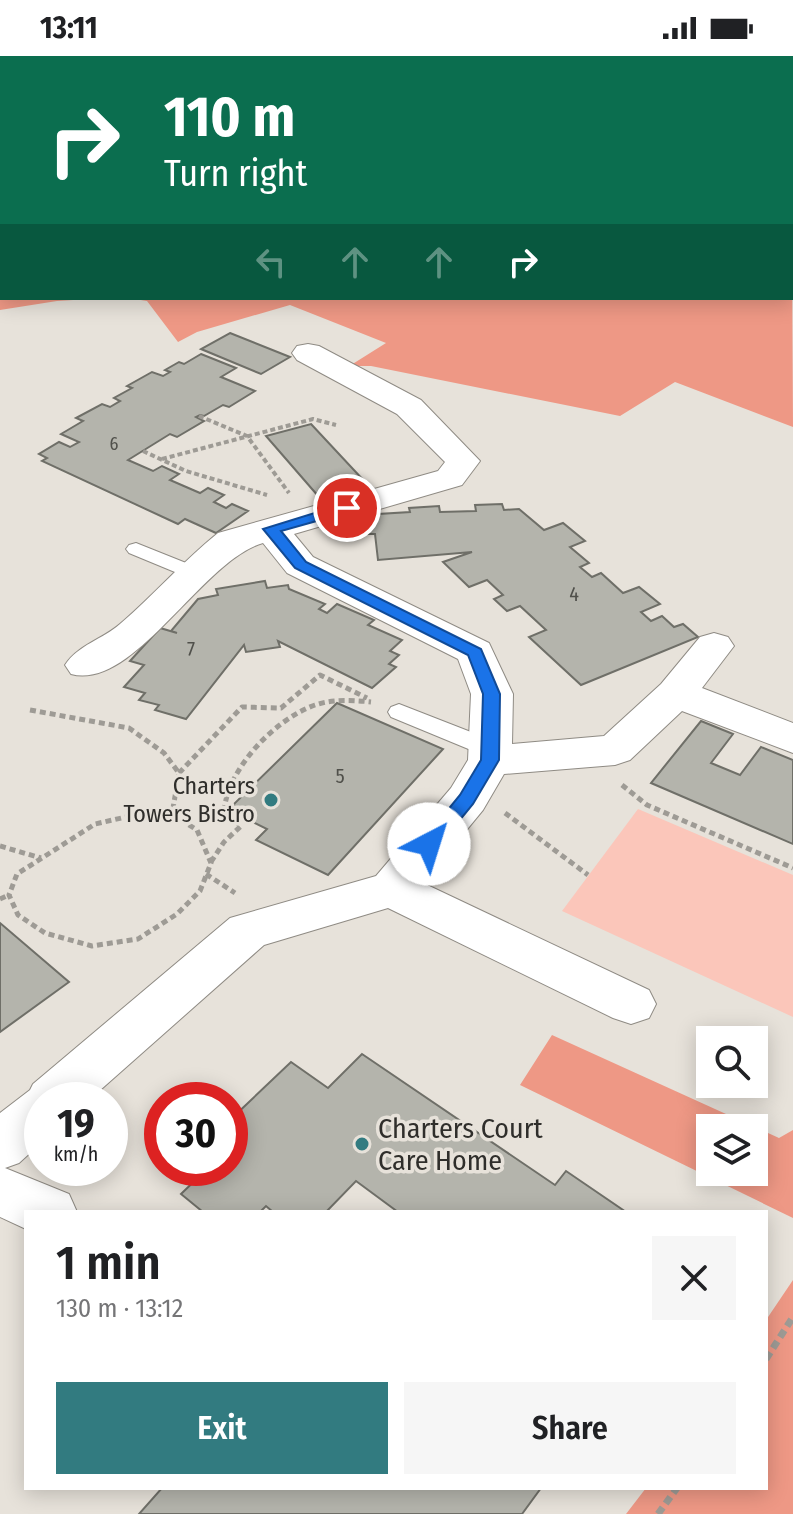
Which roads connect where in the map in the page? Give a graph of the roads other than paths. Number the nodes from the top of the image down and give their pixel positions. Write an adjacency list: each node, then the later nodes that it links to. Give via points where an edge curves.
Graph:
1 (308, 353): 2 (street, via 409,407 463,461 450,478 321,515)
2 (281, 512): 4 (street, via 231,541); 10 (street, via 300,565 475,652 492,694)
3 (136, 549): 4 (lane)
4 (194, 573): 6 (street, via 132,635)
5 (714, 646): 7 (street)
6 (85, 665)
7 (676, 693): 9 (street); 10 (street, via 615,750)
8 (399, 712): 10 (lane)
9 (793, 739)
10 (491, 755): 11 (street, via 467,799)
11 (392, 889): 12 (street); 13 (street, via 247,931)
12 (631, 1004)
13 (73, 1082)
14 (24, 1125): 15 (street)
15 (0, 1146)
16 (0, 1191): 17 (street)
17 (44, 1210)

